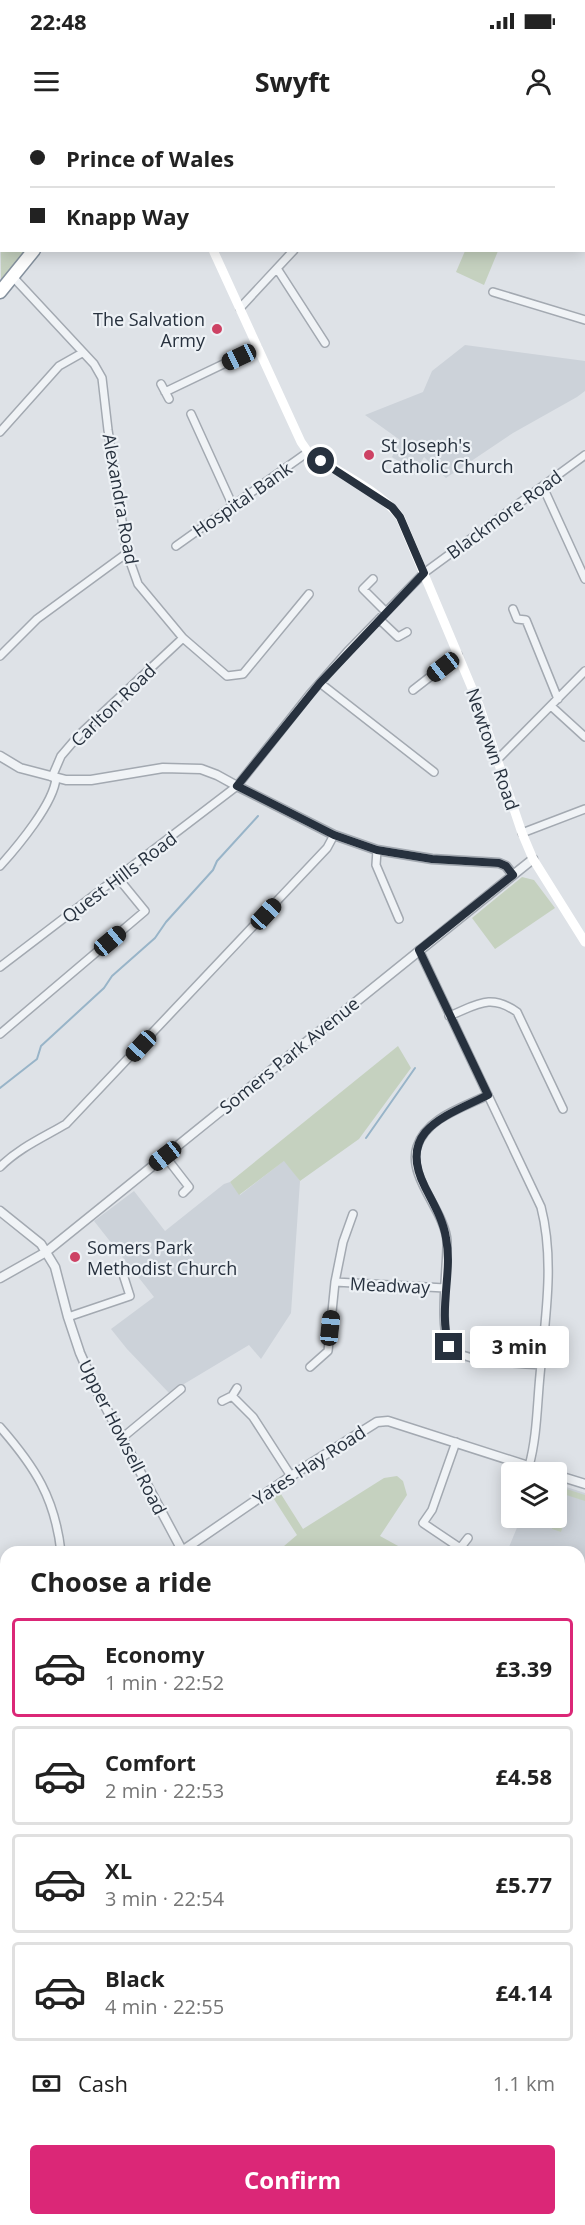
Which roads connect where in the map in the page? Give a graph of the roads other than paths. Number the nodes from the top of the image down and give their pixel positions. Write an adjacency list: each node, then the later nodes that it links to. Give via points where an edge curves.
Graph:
1 (32, 252): 5 (highway)
2 (214, 252): 8 (main road, Newtown Road)
3 (292, 252): 4 (street)
4 (278, 270): 8 (street); 10 (street)
5 (13, 277): 6 (highway); 12 (street, Alexandra Road)
6 (0, 292)
7 (493, 292): 9 (street)
8 (240, 308): 11 (main road, Newtown Road)
9 (585, 320)
10 (325, 343)
11 (257, 348): 13 (street, via 167,395); 16 (main road, Newtown Road)
12 (82, 353): 15 (street, via 58,366); 21 (street, Alexandra Road, via 102,378)
13 (161, 384)
14 (191, 414): 19 (street)
15 (0, 432)
16 (308, 452): 19 (street, Hospital Bank); 22 (main road, Newtown Road, via 392,507)
17 (585, 455): 18 (street, Blackmore Road)
18 (543, 487): 22 (street, Blackmore Road); 23 (street)
19 (232, 504): 20 (street, Hospital Bank)
20 (176, 546)
21 (127, 553): 31 (street, Alexandra Road, via 138,584); 34 (street, via 37,619)
22 (424, 573): 27 (street, Blackmore Road); 33 (main road, Newtown Road)
23 (584, 575)
24 (372, 579): 27 (street, via 363,588)
25 (305, 595): 31 (street, Alexandra Road, via 243,674 227,676)
26 (513, 609): 38 (street, via 517,618 526,620)
27 (386, 612): 28 (street, Blackmore Road)
28 (379, 619): 30 (street); 36 (street, Blackmore Road)
29 (407, 632): 30 (street)
30 (398, 637): 32 (street)
31 (183, 638): 44 (street, Carlton Road, via 79,735 61,756)
32 (392, 643)
33 (458, 655): 37 (street); 42 (main road, Newtown Road)
34 (0, 656)
35 (585, 671): 38 (street)
36 (320, 683): 43 (street); 45 (street, Quest Hills Road)
37 (413, 690)
38 (558, 699): 39 (street)
39 (551, 706): 40 (street); 42 (street)
40 (585, 737)
41 (0, 756): 44 (street, via 20,768)
42 (498, 759): 47 (main road, Newtown Road)
43 (434, 772)
44 (54, 777): 45 (street, via 91,780 186,768 201,769); 51 (street, Carlton Road, via 55,789 47,803)
45 (237, 786): 48 (street); 53 (street, Quest Hills Road)
46 (585, 809): 47 (street)
47 (522, 833): 50 (main road, Newtown Road)
48 (334, 835): 49 (street); 65 (street, via 304,873 66,1124 33,1141)
49 (377, 850): 52 (street, via 432,859 499,863); 55 (street, via 376,865)
50 (533, 859): 52 (street, Somers Park Avenue); 57 (main road, Newtown Road)
51 (0, 866)
52 (513, 875): 58 (street, Somers Park Avenue)
53 (118, 878): 59 (street, Quest Hills Road); 61 (street, via 146,911)
54 (401, 903): 55 (street)
55 (393, 906): 56 (street)
56 (399, 919)
57 (585, 942)
58 (419, 950): 60 (street); 64 (street, Somers Park Avenue)
59 (0, 966)
60 (450, 1016): 62 (street); 63 (street, via 490,1001 504,1002 517,1012)
61 (0, 1034)
62 (488, 1095): 73 (street, via 432,1124 416,1150 416,1166 447,1239); 75 (street, via 541,1207 547,1228 549,1253)
63 (563, 1109)
64 (165, 1156): 66 (street, via 189,1187); 69 (street, Somers Park Avenue)
65 (0, 1167)
66 (183, 1192)
67 (0, 1211): 69 (street)
68 (353, 1214): 72 (street, Meadway)
69 (46, 1252): 71 (street, Somers Park Avenue); 74 (street, Upper Howsell Road, via 55,1267)
70 (120, 1268): 74 (street, via 130,1296)
71 (0, 1278)
72 (335, 1282): 73 (street, Meadway); 76 (street, Meadway, via 328,1352)
73 (446, 1288): 75 (street, via 445,1332 449,1347 469,1357)
74 (68, 1317): 82 (street, Upper Howsell Road, via 92,1380)
75 (541, 1365): 85 (street)
76 (310, 1367)
77 (237, 1388): 79 (street)
78 (181, 1389): 82 (street)
79 (232, 1396): 80 (street); 86 (street, via 253,1417)
80 (222, 1401)
81 (0, 1427): 90 (street, via 42,1483 54,1512)
82 (122, 1438): 91 (street, Upper Howsell Road)
83 (456, 1442): 84 (street, Yates Hay Road); 86 (street, Yates Hay Road, via 388,1421 377,1422); 93 (street, via 432,1510 420,1521)
84 (517, 1462)
85 (530, 1462)
86 (291, 1476): 92 (street, Yates Hay Road)
87 (567, 1478): 88 (street)
88 (585, 1484)
89 (468, 1538): 94 (street)
90 (60, 1546)
91 (180, 1546)
92 (192, 1546)
93 (457, 1546)
94 (465, 1546)

